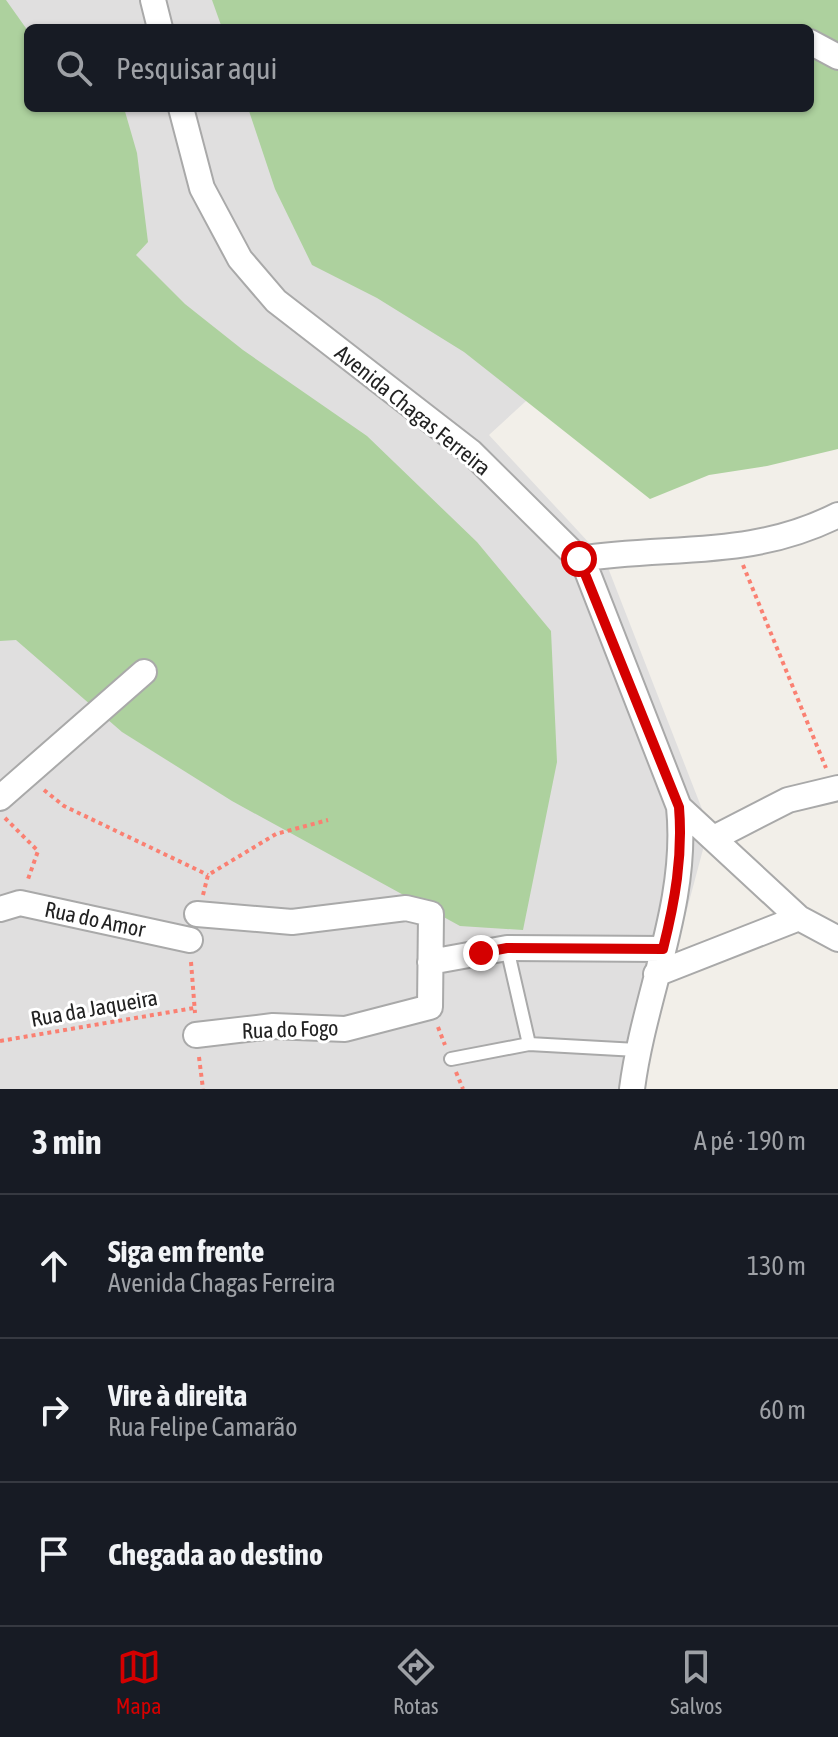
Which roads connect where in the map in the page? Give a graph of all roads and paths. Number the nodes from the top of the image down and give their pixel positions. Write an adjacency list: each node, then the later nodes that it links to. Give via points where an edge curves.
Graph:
1 (153, 0): 2 (street)
2 (159, 24)
3 (814, 44): 4 (street)
4 (838, 57)
5 (182, 112): 8 (street, Avenida Chagas Ferreira, via 202,188 240,259 276,301 471,452)
6 (838, 515): 7 (street, via 772,541)
7 (736, 548): 8 (street); 11 (path)
8 (579, 559): 13 (street, Avenida Chagas Ferreira)
9 (144, 672): 10 (street)
10 (27, 775): 12 (street); 16 (path, via 64,806)
11 (836, 789): 15 (street, via 788,800)
12 (0, 798)
13 (679, 807): 15 (street); 23 (street, Avenida Chagas Ferreira, via 682,839 675,902)
14 (0, 812): 17 (path, via 38,851)
15 (714, 838): 19 (street)
16 (208, 875)
17 (10, 906): 21 (street, Rua do Amor)
18 (197, 914): 24 (street, via 292,922 406,908 431,914)
19 (799, 918): 20 (street); 25 (street)
20 (838, 939)
21 (190, 940)
22 (507, 948): 23 (street); 24 (street); 29 (lane)
23 (663, 949): 25 (street, Avenida Chagas Ferreira)
24 (430, 962): 28 (street, Rua do Fogo, via 430,1007 345,1029 273,1026)
25 (656, 974): 30 (street, Avenida Chagas Ferreira)
26 (194, 1008): 27 (path, Rua da Jaqueira)
27 (0, 1041)
28 (197, 1041): 32 (path)
29 (529, 1044): 30 (lane); 31 (lane)
30 (637, 1050): 33 (street, Avenida Chagas Ferreira)
31 (451, 1059)
32 (203, 1089)
33 (632, 1089)

